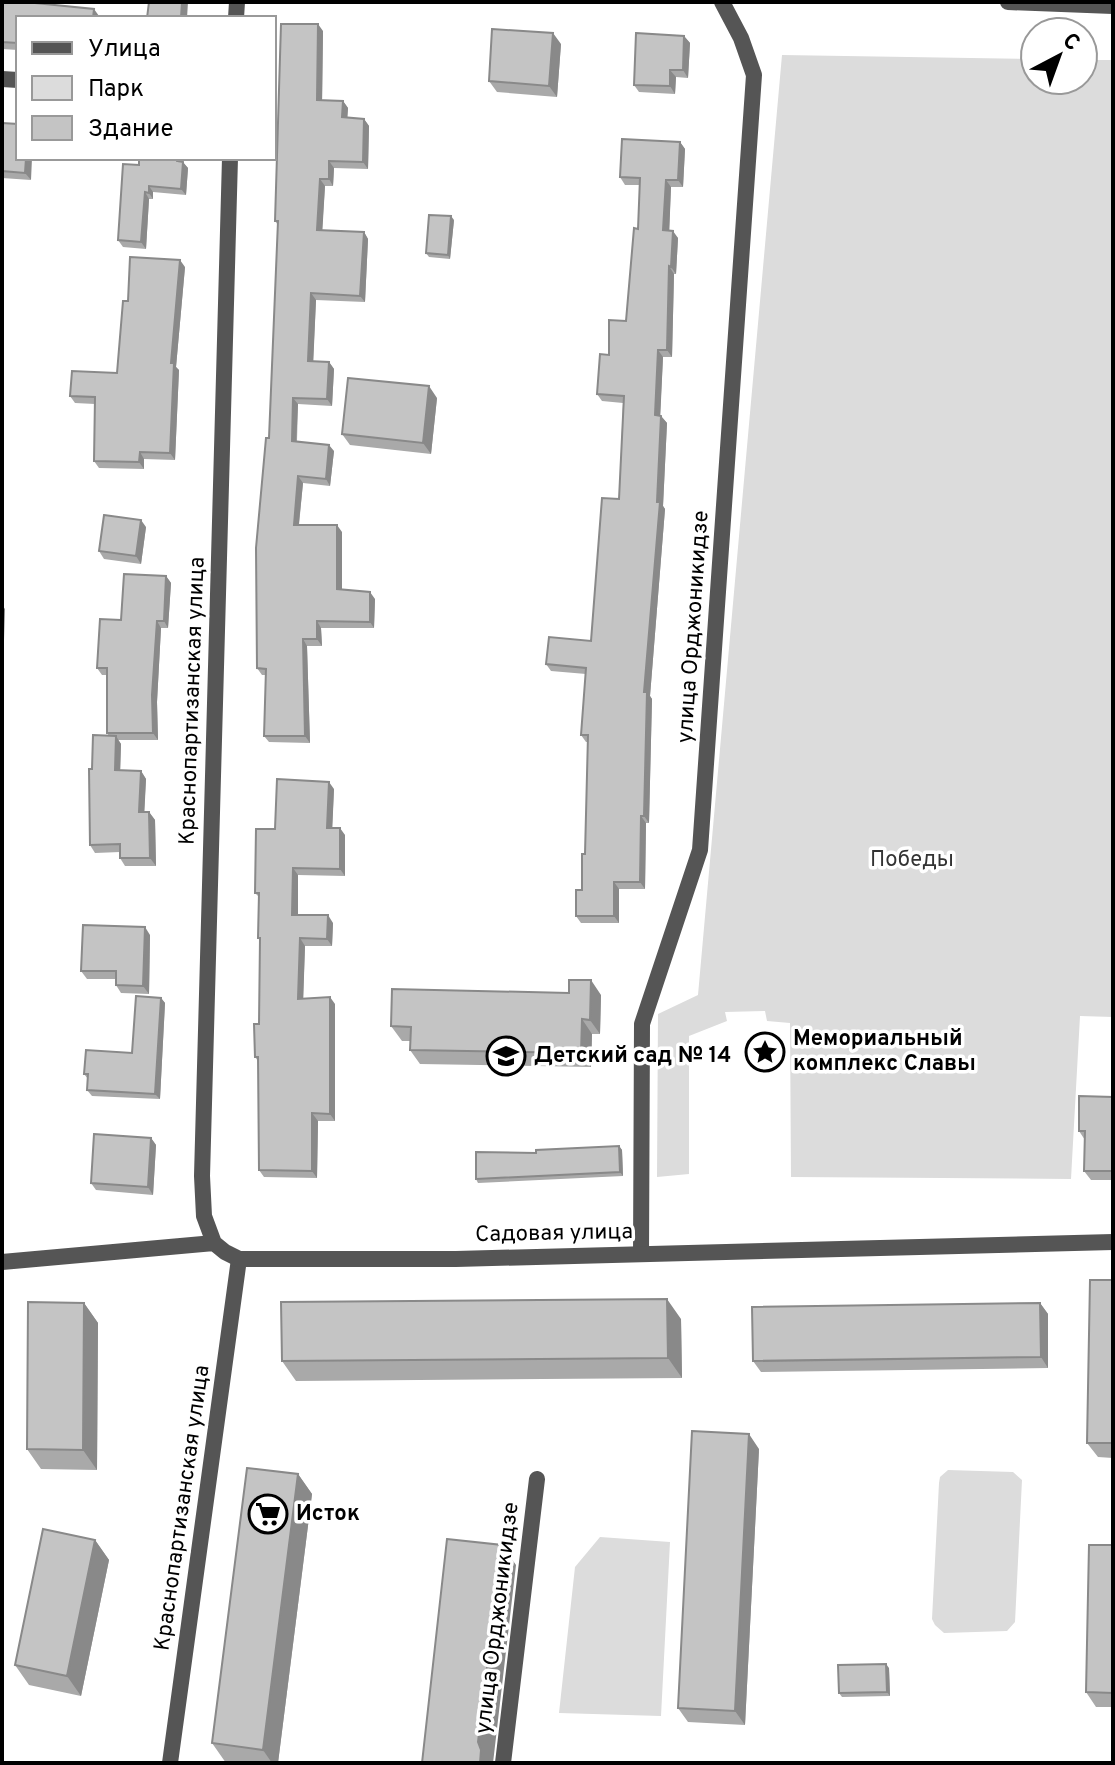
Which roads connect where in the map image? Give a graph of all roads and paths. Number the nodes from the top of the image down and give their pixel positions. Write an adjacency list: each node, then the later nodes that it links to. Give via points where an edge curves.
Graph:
1 (722, 2): 7 (street, улица Орджоникидзе, via 754,75 753,91 700,850 642,1024)
2 (1008, 2): 3 (street)
3 (1113, 6)
4 (230, 160): 6 (street, Краснопартизанская улица, via 202,1176 204,1216)
5 (1113, 1242): 7 (street, Садовая улица)
6 (214, 1243): 8 (street); 9 (street)
7 (641, 1254): 8 (street, Садовая улица)
8 (239, 1259): 11 (street, Краснопартизанская улица)
9 (2, 1262)
10 (537, 1479): 12 (street, улица Орджоникидзе)
11 (170, 1763)
12 (503, 1763)

